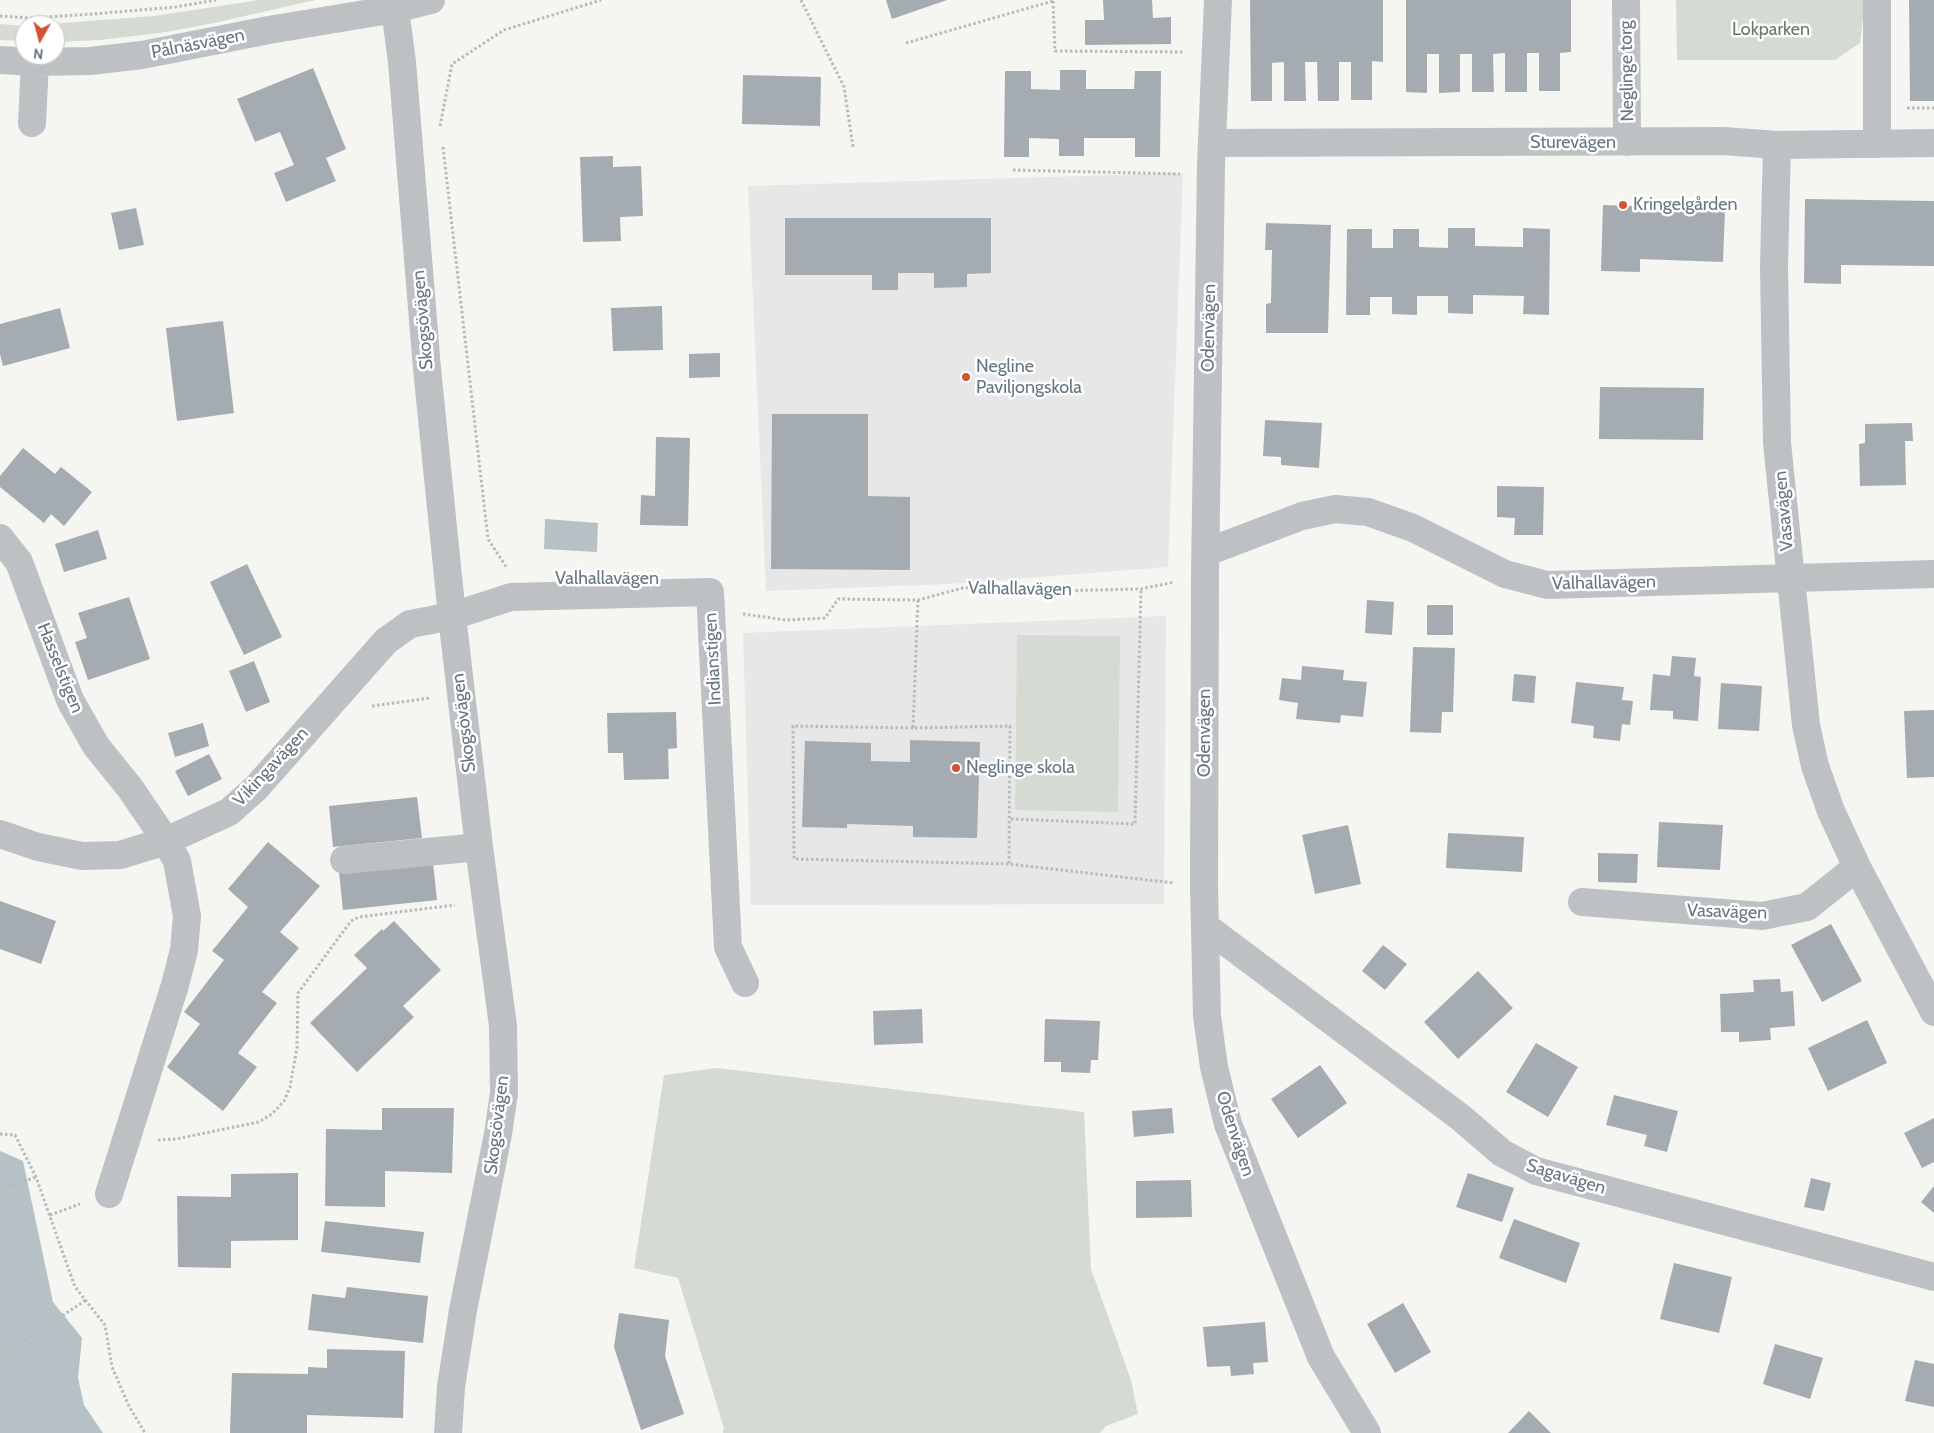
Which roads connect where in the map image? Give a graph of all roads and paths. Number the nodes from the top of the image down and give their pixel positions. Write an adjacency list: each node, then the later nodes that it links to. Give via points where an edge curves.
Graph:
1 (216, 0): 10 (path, via 93,14 30,18)
2 (431, 0): 9 (street, Pålnäsvägen)
3 (601, 0): 18 (path, via 504,30 452,64)
4 (801, 0): 25 (path, via 844,87)
5 (1218, 0): 20 (street, Odenvägen)
6 (1626, 0): 19 (street, Neglinge torg)
7 (1877, 0): 22 (street)
8 (1053, 1): 11 (path); 12 (path, via 1056,51)
9 (395, 9): 15 (street, Pålnäsvägen, via 142,55); 37 (street, Skogsövägen)
10 (0, 16)
11 (906, 43)
12 (1194, 52)
13 (0, 60): 14 (street, Pålnäsvägen)
14 (15, 61)
15 (65, 61)
16 (35, 65): 17 (street)
17 (32, 123)
18 (441, 136)
19 (1628, 142): 20 (street, Sturevägen); 23 (street, Sturevägen, via 1724,141)
20 (1213, 143): 29 (street, Odenvägen)
21 (1934, 143): 22 (street, Sturevägen)
22 (1877, 144): 23 (street, Sturevägen)
23 (1777, 145): 31 (street, Vasavägen, via 1774,267 1778,442)
24 (442, 146): 34 (path, via 488,539 508,569)
25 (853, 147)
26 (1013, 170): 27 (path)
27 (1190, 174)
28 (0, 538): 41 (street, Hasselstigen, via 20,562 70,700 96,746)
29 (1207, 552): 31 (street, Valhallavägen, via 1302,516 1335,509 1368,512 1413,528 1505,574 1547,585); 46 (street, Odenvägen)
30 (1934, 574): 31 (street, Valhallavägen)
31 (1789, 577): 45 (street, Vasavägen, via 1806,725 1815,766 1831,811)
32 (1177, 581): 33 (path, Valhallavägen)
33 (1141, 589): 35 (path, Valhallavägen, via 1007,592 980,587 963,588); 39 (path, via 1135,824)
34 (511, 597): 37 (street, Indianstigen); 50 (street, Indianstigen, via 710,592 728,947)
35 (918, 600): 36 (path, Valhallavägen, via 838,599 825,618 786,620); 38 (path)
36 (737, 614)
37 (452, 616): 41 (street, Vikingavägen, via 410,624 386,641 249,794 229,812); 42 (street, Skogsövägen)
38 (913, 728): 39 (path, via 1010,726); 44 (path, via 793,726 794,859)
39 (1010, 819): 44 (path)
40 (0, 834): 41 (street, Vikingavägen, via 38,848 82,856 120,855)
41 (166, 841): 53 (street, Hasselstigen, via 177,861 187,916 184,950)
42 (479, 848): 43 (street); 61 (street, Skogsövägen, via 503,1026 504,1093 488,1192 463,1310 451,1387)
43 (344, 860)
44 (1009, 864): 46 (path)
45 (1857, 867): 47 (street, Vasavägen, via 1807,907 1762,916); 51 (street, Vasavägen)
46 (1204, 887): 49 (street, Odenvägen)
47 (1582, 902)
48 (456, 905): 53 (path, via 351,920 298,993 297,1048 290,1087 284,1101 272,1114 259,1122 176,1139 149,1139)
49 (1206, 927): 57 (street, Sagavägen, via 1460,1117 1502,1153 1536,1171); 62 (street, Odenvägen, via 1207,1016 1214,1067 1228,1124 1321,1357)
50 (745, 983)
51 (1934, 1012)
52 (0, 1134): 54 (path, via 15,1135)
53 (128, 1134): 56 (street, Hasselstigen)
54 (36, 1177): 55 (path); 58 (path, via 75,1286)
55 (0, 1190)
56 (109, 1194)
57 (1934, 1276)
58 (86, 1300): 59 (path); 60 (path, via 105,1325 112,1367)
59 (0, 1357)
60 (145, 1433)
61 (448, 1433)
62 (1367, 1433)

